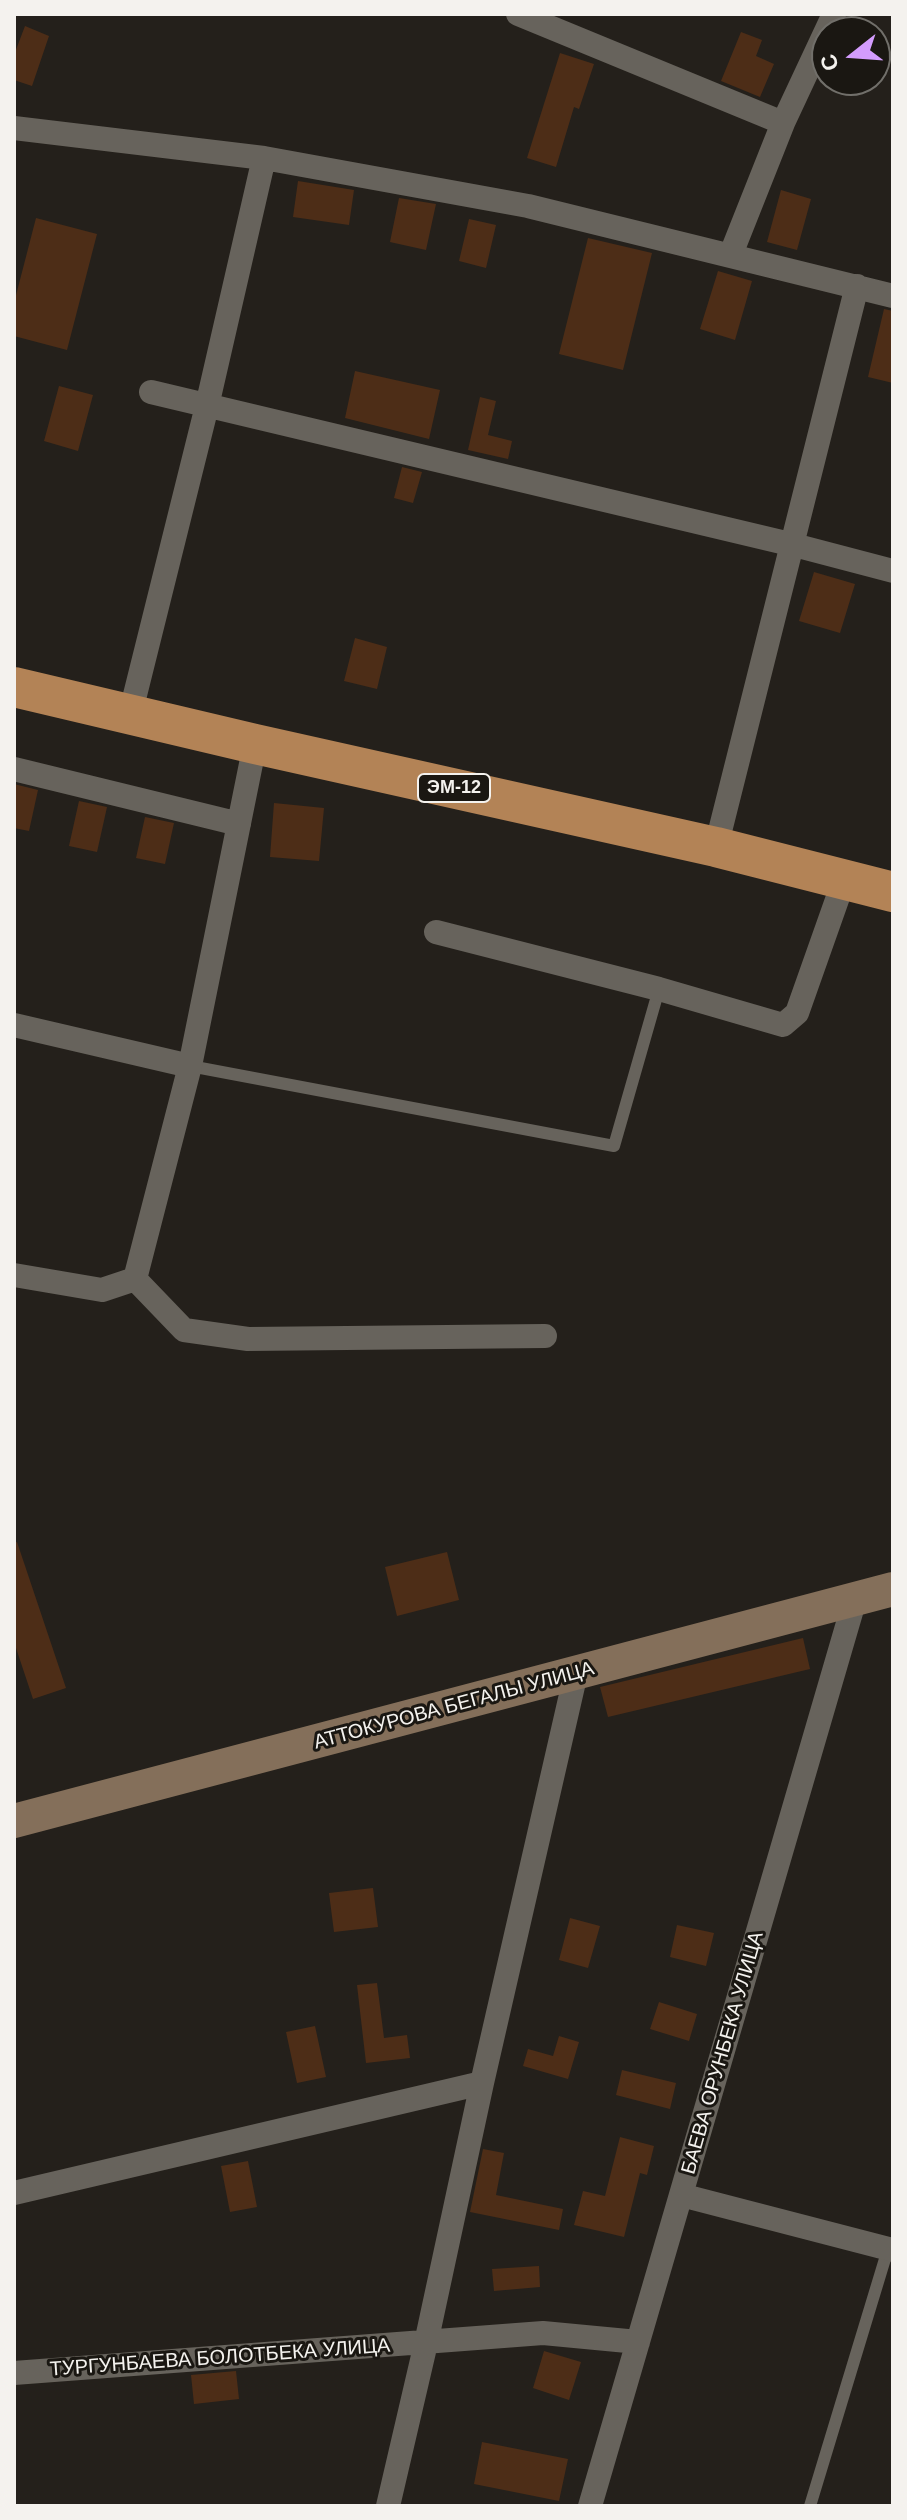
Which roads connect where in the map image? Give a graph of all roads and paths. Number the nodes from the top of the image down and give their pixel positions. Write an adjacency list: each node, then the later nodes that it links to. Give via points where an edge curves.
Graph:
1 (518, 14): 3 (street)
2 (834, 14): 3 (street)
3 (783, 123): 6 (street)
4 (14, 128): 5 (street)
5 (264, 158): 6 (street, via 528,206); 10 (street)
6 (731, 254): 7 (street)
7 (857, 286): 8 (street); 11 (street)
8 (893, 296)
9 (151, 392): 10 (street)
10 (207, 406): 11 (street); 14 (street)
11 (794, 545): 12 (street); 18 (street)
12 (893, 571)
13 (14, 687): 14 (highway, ЭМ-12)
14 (130, 715): 15 (highway, ЭМ-12)
15 (255, 744): 17 (street); 18 (highway, ЭМ-12)
16 (14, 769): 17 (street)
17 (239, 824): 24 (street)
18 (716, 847): 19 (highway, ЭМ-12)
19 (844, 880): 20 (highway, ЭМ-12); 22 (street, via 797,1013 783,1025)
20 (893, 892)
21 (436, 932): 22 (street)
22 (659, 989): 24 (lane, via 614,1146)
23 (14, 1025): 24 (street)
24 (190, 1066): 26 (street)
25 (14, 1275): 26 (street, via 102,1290)
26 (135, 1279): 27 (street, via 184,1330 248,1339)
27 (545, 1336)
28 (893, 1589): 29 (main road, АТТОКУРОВА БЕГАЛЫ УЛИЦА)
29 (855, 1599): 30 (main road, АТТОКУРОВА БЕГАЛЫ УЛИЦА); 34 (street, БАЕВА ОРУНБЕКА УЛИЦА)
30 (576, 1673): 31 (main road, АТТОКУРОВА БЕГАЛЫ УЛИЦА); 32 (street)
31 (14, 1821)
32 (482, 2083): 33 (street); 37 (street)
33 (14, 2193)
34 (681, 2195): 35 (street); 36 (street, БАЕВА ОРУНБЕКА УЛИЦА)
35 (890, 2250): 41 (lane)
36 (638, 2342): 37 (street, ТУРГУНБАЕВА БОЛОТБЕКА УЛИЦА, via 543,2333); 40 (street, БАЕВА ОРУНБЕКА УЛИЦА)
37 (426, 2343): 38 (street, ТУРГУНБАЕВА БОЛОТБЕКА УЛИЦА); 39 (street)
38 (14, 2373)
39 (388, 2506)
40 (590, 2506)
41 (810, 2506)

